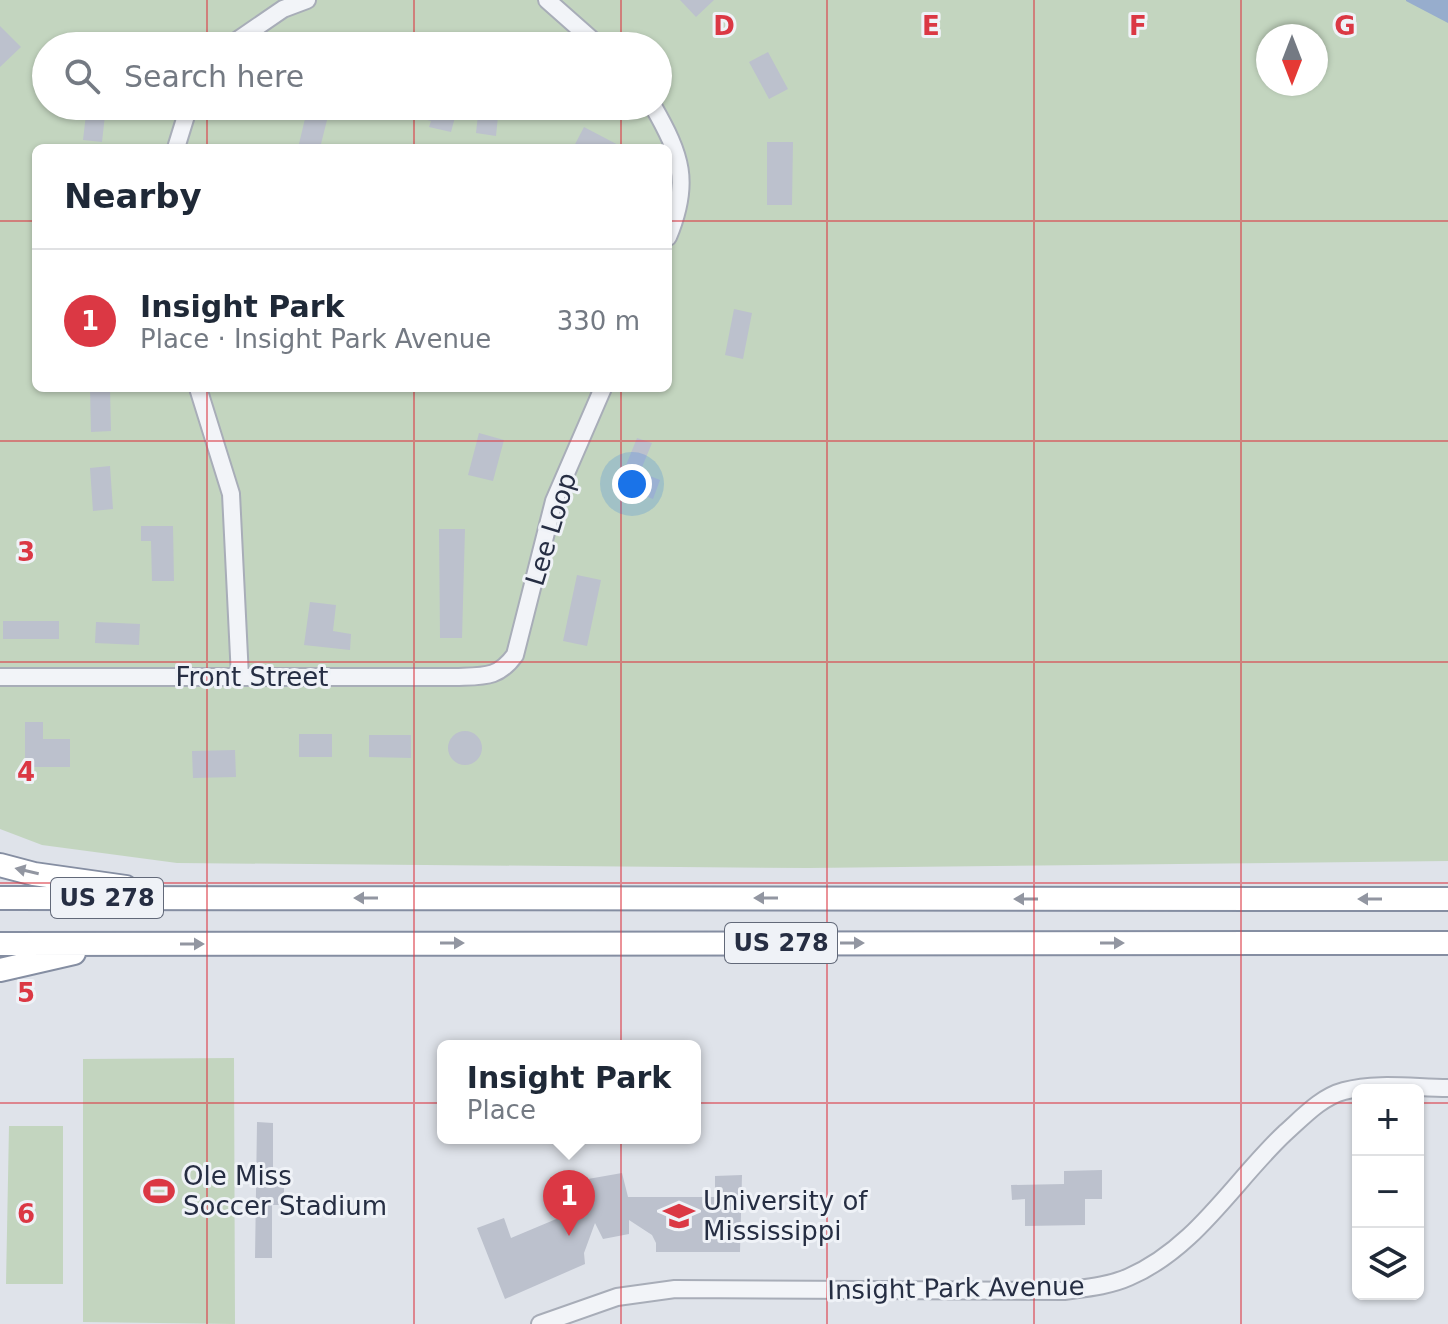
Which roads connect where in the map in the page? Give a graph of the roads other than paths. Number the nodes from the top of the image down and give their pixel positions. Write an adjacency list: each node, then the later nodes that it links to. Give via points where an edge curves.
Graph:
1 (307, 0): 3 (street)
2 (547, 0): 4 (street)
3 (249, 32)
4 (583, 32)
5 (185, 120): 7 (street)
6 (661, 120): 8 (street, via 682,175)
7 (177, 144)
8 (672, 227)
9 (199, 392): 13 (street, via 231,494)
10 (601, 392): 11 (street, Lee Loop, via 554,501 515,655)
11 (504, 670): 13 (street, Front Street, via 459,677)
12 (0, 677): 13 (street, Front Street)
13 (240, 677)
14 (0, 865): 16 (highway, one-way to 14)
15 (0, 898): 16 (highway, US 278)
16 (215, 898): 17 (highway, US 278, one-way to 16)
17 (1448, 899)
18 (1448, 943): 20 (highway, US 278, one-way to 18)
19 (0, 944): 20 (highway, US 278)
20 (114, 944): 21 (highway)
21 (0, 970)
22 (1448, 1088): 23 (street, Insight Park Avenue, via 1376,1087 1324,1100 1258,1159 1175,1250 1103,1286 1064,1291 675,1289 617,1297)
23 (548, 1323)

